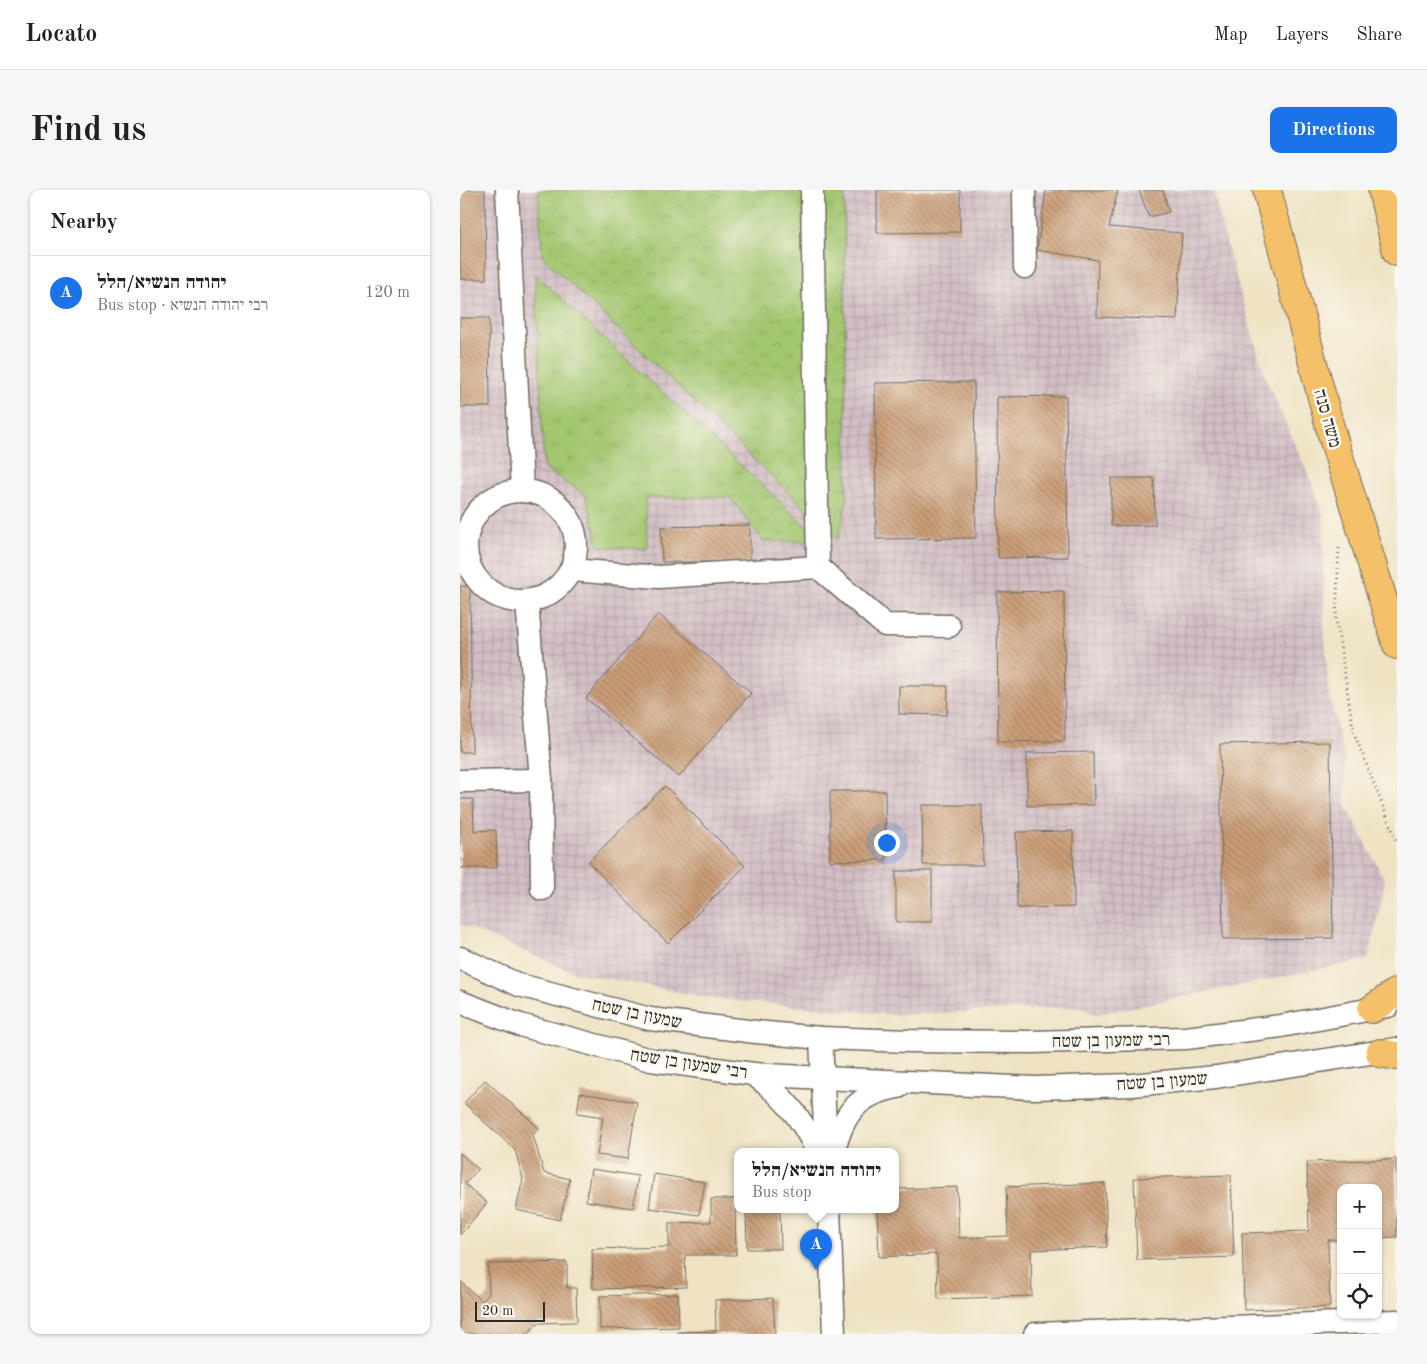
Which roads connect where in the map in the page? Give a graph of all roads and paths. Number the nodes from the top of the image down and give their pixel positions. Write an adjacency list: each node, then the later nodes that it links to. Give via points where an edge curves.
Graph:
1 (507, 190): 8 (street)
2 (812, 190): 11 (street)
3 (1024, 190): 7 (street)
4 (1267, 190): 15 (main road, משה סנה, via 1331,431)
5 (1382, 190): 6 (main road)
6 (1397, 252)
7 (1025, 267)
8 (522, 491): 9 (street, via 503,494 486,503); 12 (street, via 540,494 556,504 568,518 575,535 576,553)
9 (463, 536): 13 (street, via 468,561 480,583 493,594)
10 (1339, 544): 18 (path, via 1336,619 1354,733)
11 (818, 567): 12 (street, via 659,577); 14 (street, via 885,625)
12 (570, 570): 13 (street, via 560,585 544,596)
13 (527, 601): 16 (street)
14 (949, 626)
15 (1397, 645)
16 (540, 780): 17 (street); 19 (street)
17 (460, 781)
18 (1397, 842)
19 (542, 889)
20 (460, 958): 24 (street, שמעון בן שטח, via 519,985 650,1019)
21 (1397, 992): 23 (main road)
22 (460, 1002): 26 (street, רבי שמעון בן שטח, via 520,1025 651,1060)
23 (1385, 1007): 24 (street, רבי שמעון בן שטח, via 1281,1026 1186,1038 1031,1042)
24 (821, 1038): 27 (street)
25 (1391, 1053): 28 (street, שמעון בן שטח, via 1216,1078 1132,1085 1034,1088)
26 (753, 1074): 27 (street, רבי שמעון בן שטח); 29 (street, via 785,1100)
27 (823, 1078): 28 (street, רבי שמעון בן שטח); 30 (street)
28 (925, 1082): 31 (street, via 872,1094 856,1105 845,1119)
29 (816, 1148)
30 (826, 1148)
31 (835, 1148)
32 (829, 1213): 34 (street)
33 (1397, 1321): 35 (street)
34 (834, 1334)
35 (1035, 1334)

